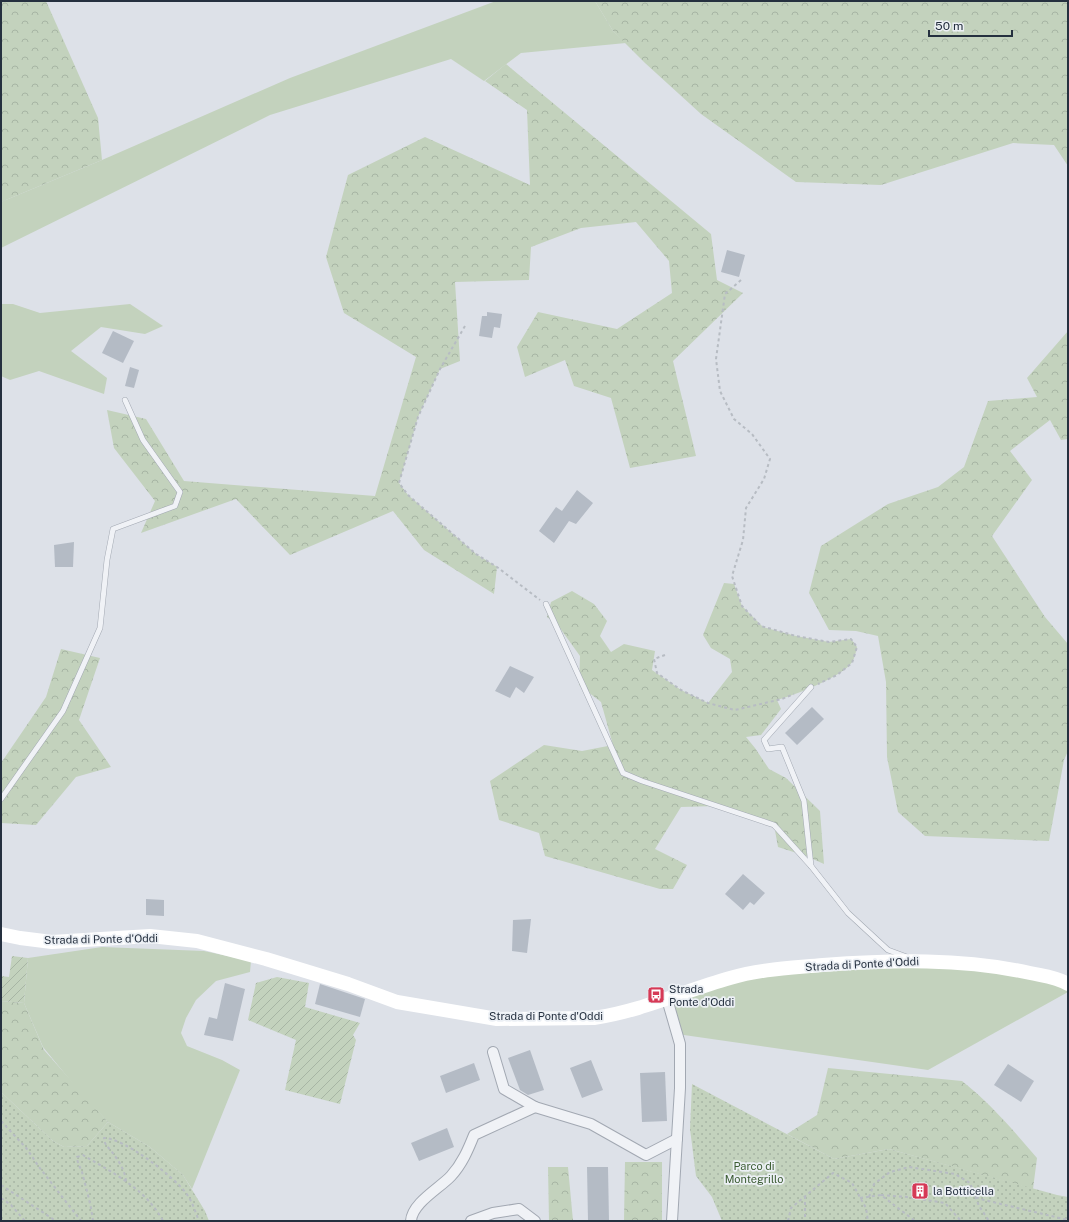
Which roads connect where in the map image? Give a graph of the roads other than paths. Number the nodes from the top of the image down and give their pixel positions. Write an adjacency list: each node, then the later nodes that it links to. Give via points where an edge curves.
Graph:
1 (126, 400): 4 (lane, via 142,440 180,492 175,506 113,529 100,628 63,711)
2 (546, 604): 5 (lane, via 623,773 774,825)
3 (811, 687): 5 (lane, via 764,740 768,749 782,747 804,801)
4 (1, 800)
5 (810, 866): 7 (lane, via 848,913 888,950)
6 (1, 934): 9 (street, Strada di Ponte d'Oddi, via 52,942 150,936 197,941 348,984 397,1002 497,1019 594,1018)
7 (919, 961): 8 (street, Strada di Ponte d'Oddi, via 1015,969 1055,978); 9 (street, Strada di Ponte d'Oddi, via 765,970 730,978)
8 (1068, 984)
9 (667, 999): 12 (street, via 680,1044)
10 (493, 1052): 11 (street, via 504,1089)
11 (535, 1107): 12 (street, via 591,1124 646,1155); 13 (street, via 474,1135 466,1155 451,1176 419,1204)
12 (677, 1139): 16 (street)
13 (411, 1221)
14 (471, 1221): 15 (street, via 493,1212 519,1208)
15 (535, 1221)
16 (672, 1221)

